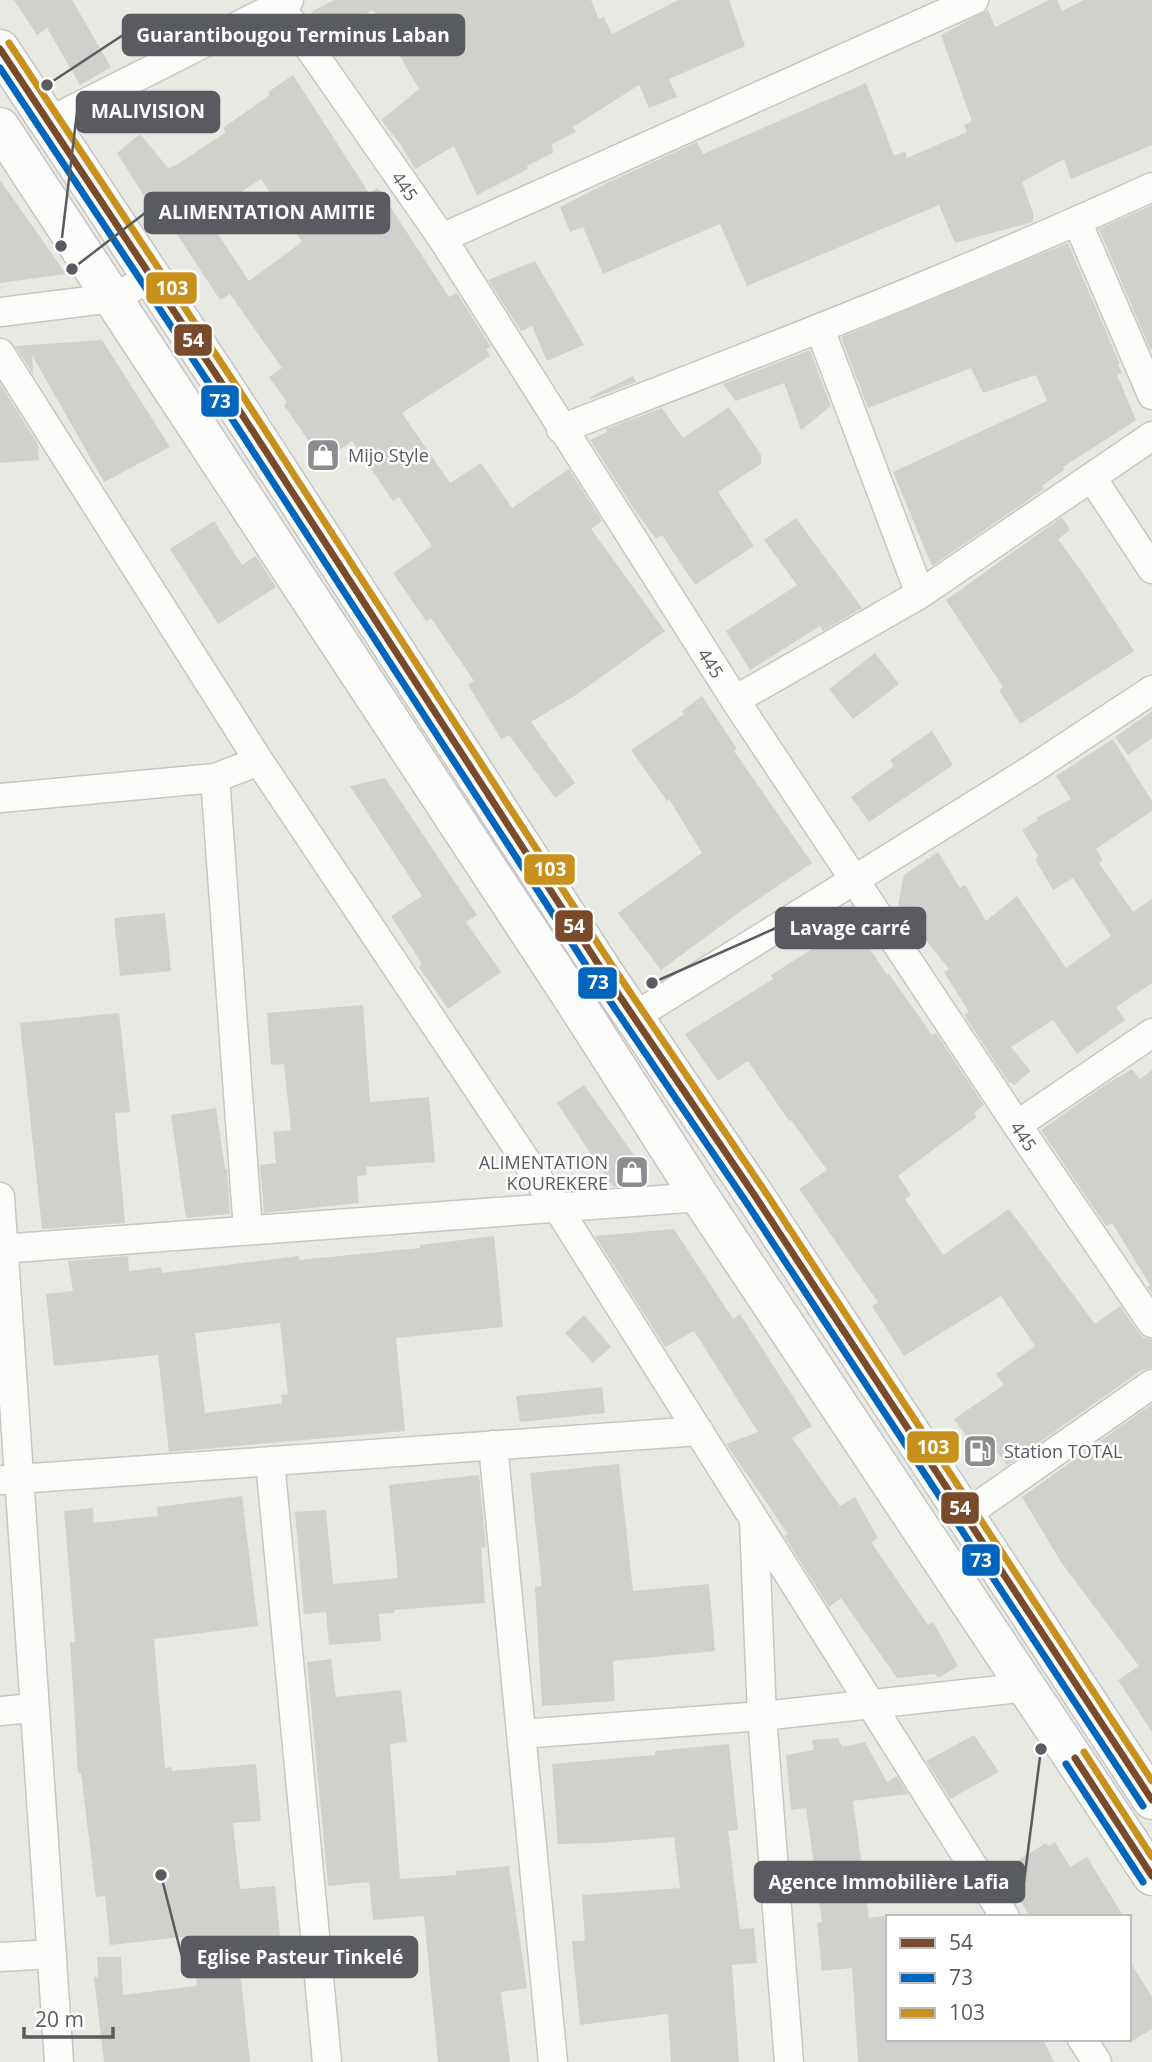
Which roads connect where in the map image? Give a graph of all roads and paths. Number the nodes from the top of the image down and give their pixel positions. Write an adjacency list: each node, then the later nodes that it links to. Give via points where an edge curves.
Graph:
1 (974, 0): 8 (street)
2 (281, 2): 4 (street); 8 (street, 445)
3 (0, 49): 4 (main road)
4 (48, 122): 9 (main road)
5 (0, 127): 10 (main road)
6 (1152, 187): 7 (street)
7 (1077, 222): 12 (street); 14 (street)
8 (442, 238): 15 (street, 445)
9 (152, 277): 10 (street); 26 (main road)
10 (113, 298): 11 (street); 30 (main road)
11 (0, 312)
12 (820, 329): 15 (street); 19 (street)
13 (0, 353): 22 (street)
14 (1152, 395)
15 (561, 429): 21 (street, 445)
16 (1152, 436): 17 (street)
17 (1092, 478): 18 (street); 19 (street)
18 (1152, 569)
19 (920, 594): 21 (street)
20 (1152, 690): 25 (street)
21 (735, 700): 25 (street, 445)
22 (259, 761): 23 (street); 31 (street)
23 (215, 778): 24 (street); 32 (street)
24 (0, 798)
25 (854, 880): 26 (street); 28 (street, 445)
26 (634, 1017): 40 (main road)
27 (1152, 1033): 28 (street)
28 (1017, 1125): 34 (street, 445)
29 (0, 1197): 33 (street)
30 (700, 1197): 31 (street); 42 (main road)
31 (556, 1207): 32 (street); 36 (street)
32 (248, 1230): 33 (street)
33 (2, 1248): 39 (street)
34 (1152, 1324)
35 (1152, 1384): 40 (street)
36 (699, 1430): 37 (street); 41 (street)
37 (493, 1445): 38 (street); 47 (street)
38 (270, 1461): 39 (street); 55 (street)
39 (10, 1479): 44 (street)
40 (965, 1516): 48 (main road)
41 (754, 1518): 43 (street); 46 (street)
42 (1028, 1687): 43 (street); 49 (main road)
43 (870, 1703): 46 (street); 50 (street)
44 (33, 1708): 45 (street); 51 (street)
45 (0, 1711)
46 (762, 1716): 47 (street); 57 (street)
47 (521, 1734): 56 (street)
48 (1152, 1800)
49 (1152, 1876)
50 (1004, 1915)
51 (52, 1955): 52 (street); 54 (street)
52 (0, 1957)
53 (1083, 2041): 58 (street)
54 (60, 2062)
55 (327, 2062)
56 (553, 2062)
57 (789, 2062)
58 (1097, 2062)

